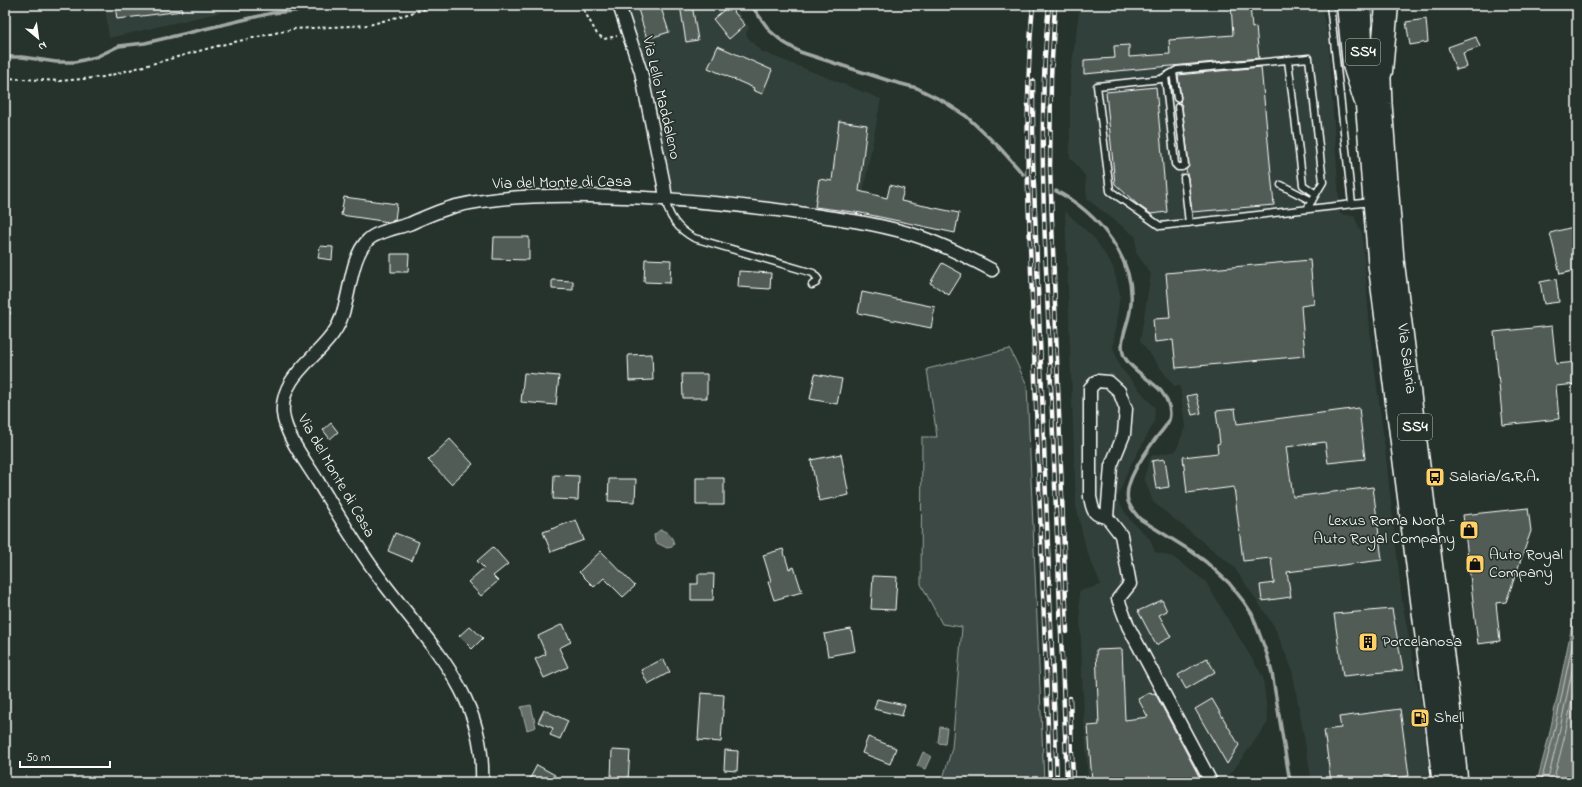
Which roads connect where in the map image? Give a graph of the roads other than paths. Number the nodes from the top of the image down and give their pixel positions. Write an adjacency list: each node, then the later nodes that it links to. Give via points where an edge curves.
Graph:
1 (619, 5): 17 (street, Via Lello Maddaleno, via 644,83)
2 (1330, 5): 20 (lane)
3 (1348, 5): 12 (highway, via 1354,66)
4 (1361, 5): 12 (main road, Via Salaria / SS4)
5 (1378, 5): 8 (main road, Via Salaria / SS4)
6 (1387, 5): 8 (highway)
7 (1288, 60): 9 (lane, via 1177,70); 16 (lane, via 1302,185); 16 (lane, via 1309,58 1323,182)
8 (1381, 71): 29 (main road, Via Salaria / SS4, via 1394,260)
9 (1173, 73): 10 (lane); 11 (lane)
10 (1165, 77): 13 (lane, via 1175,164 1182,167 1185,165); 22 (lane, via 1097,86 1110,191 1160,226)
11 (1177, 98)
12 (1365, 99): 19 (main road, Via Salaria / SS4)
13 (1178, 107)
14 (1184, 178): 22 (lane)
15 (1281, 185): 18 (lane)
16 (1316, 194): 18 (lane)
17 (666, 199): 23 (street, Via del Monte di Casa, via 753,206 880,226 943,245); 24 (lane, via 670,216 680,228 694,238 813,273 818,279); 26 (street, Via del Monte di Casa, via 567,196 481,201 436,212 371,238 358,257 337,328 299,371 286,394 283,405 284,421 301,453 361,551 437,650 461,689 472,714 478,738 482,758)
18 (1312, 201): 21 (lane)
19 (1373, 202): 20 (lane); 28 (main road, Via Salaria / SS4, via 1378,264)
20 (1352, 204): 21 (lane)
21 (1308, 209): 22 (lane)
22 (1189, 223)
23 (992, 270)
24 (812, 285)
25 (1107, 517): 25 (street, via 1093,511 1090,497 1090,388 1097,381 1109,382 1119,391 1126,409 1124,434 1111,466); 27 (street, via 1122,535 1130,584 1118,599 1128,626)
26 (482, 782)
27 (1211, 782)
28 (1442, 782)
29 (1458, 782)

